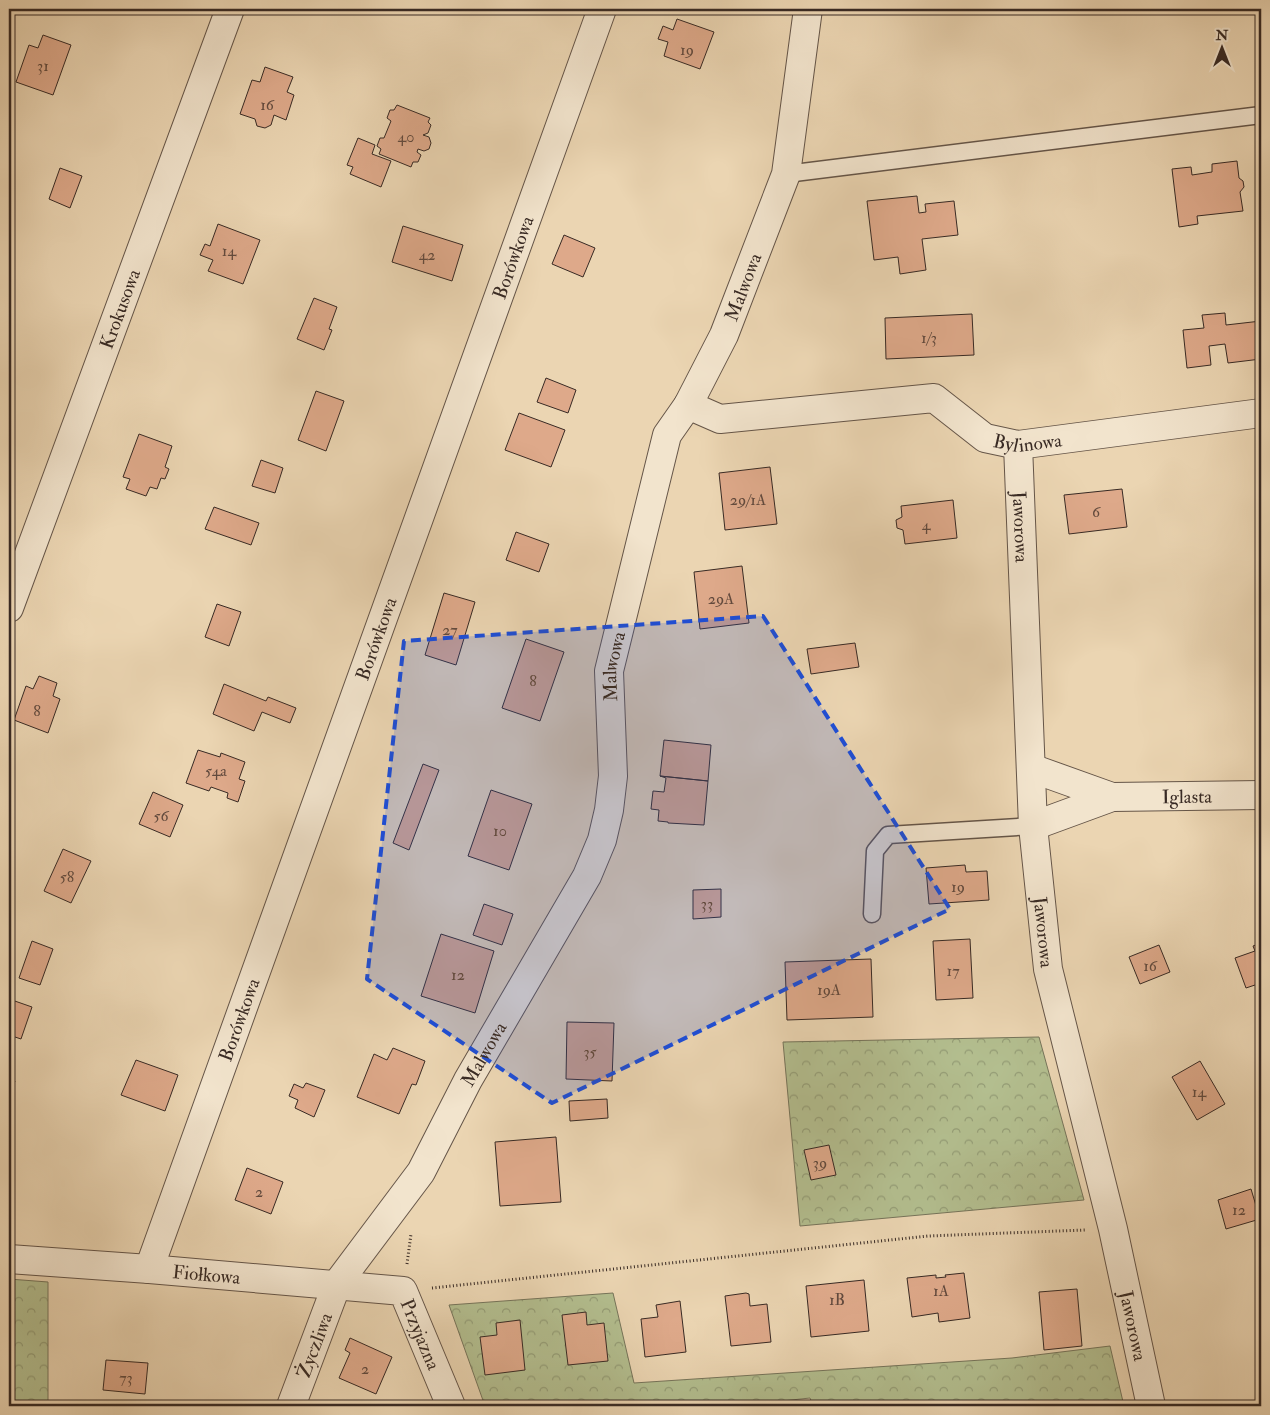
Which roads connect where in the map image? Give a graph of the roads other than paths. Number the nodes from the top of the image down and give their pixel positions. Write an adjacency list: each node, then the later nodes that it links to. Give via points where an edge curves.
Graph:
1 (230, 9): 9 (street, Krokusowa)
2 (602, 9): 16 (street, Borówkowa)
3 (808, 9): 5 (street, Malwowa)
4 (1261, 115): 5 (lane)
5 (786, 174): 6 (street, Malwowa, via 724,336)
6 (688, 406): 8 (street, Bylinowa, via 720,419 934,398 985,438); 17 (street, Malwowa, via 667,435 609,671 613,776 602,840 587,876 468,1080 421,1172)
7 (1261, 414): 8 (street, Bylinowa)
8 (1018, 445): 10 (street, Jaworowa)
9 (9, 608)
10 (1031, 768): 12 (street, Iglasta); 13 (street, Jaworowa)
11 (1261, 795): 12 (street, Iglasta)
12 (1112, 797): 13 (street, Iglasta)
13 (1033, 826): 14 (lane, via 888,835 875,851); 21 (street, Jaworowa, via 1048,969 1113,1229)
14 (872, 914)
15 (9, 1259): 16 (street, Fiołkowa)
16 (149, 1269): 17 (street, Fiołkowa)
17 (337, 1284): 18 (street, Fiołkowa); 19 (street, Życzliwa)
18 (402, 1291): 20 (street, Przyjazna)
19 (292, 1406)
20 (451, 1406)
21 (1151, 1406)

